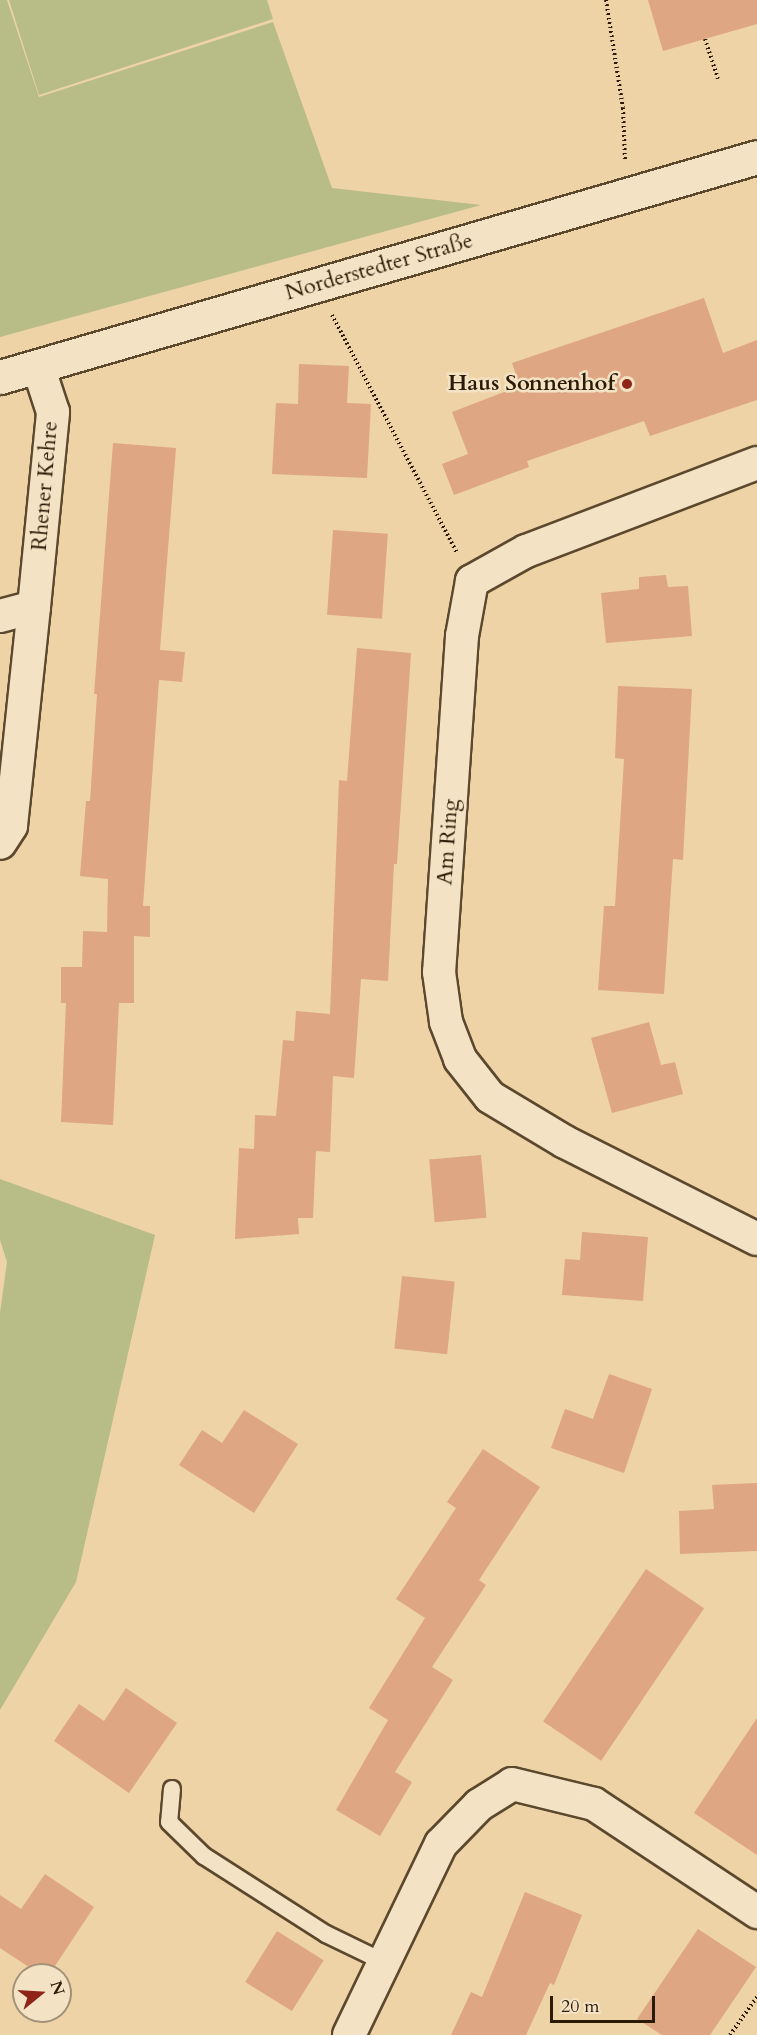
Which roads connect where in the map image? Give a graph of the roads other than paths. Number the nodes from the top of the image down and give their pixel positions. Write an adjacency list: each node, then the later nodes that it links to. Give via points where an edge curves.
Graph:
1 (757, 157): 2 (street, Norderstedter Straße)
2 (38, 366): 3 (street, Norderstedter Straße); 5 (street, Rhener Kehre, via 53,412)
3 (0, 377)
4 (757, 463): 8 (street, Am Ring, via 526,551 472,581 462,636 439,972 446,1022 460,1059 490,1097 565,1142)
5 (34, 607): 6 (street); 7 (street, Rhener Kehre, via 11,826)
6 (0, 616)
7 (0, 843)
8 (757, 1239)
9 (172, 1789): 11 (lane, via 169,1822 204,1856 326,1935)
10 (757, 1912): 11 (street, via 594,1804 512,1784 479,1805 441,1844)
11 (384, 1962): 12 (street)
12 (349, 2035)

